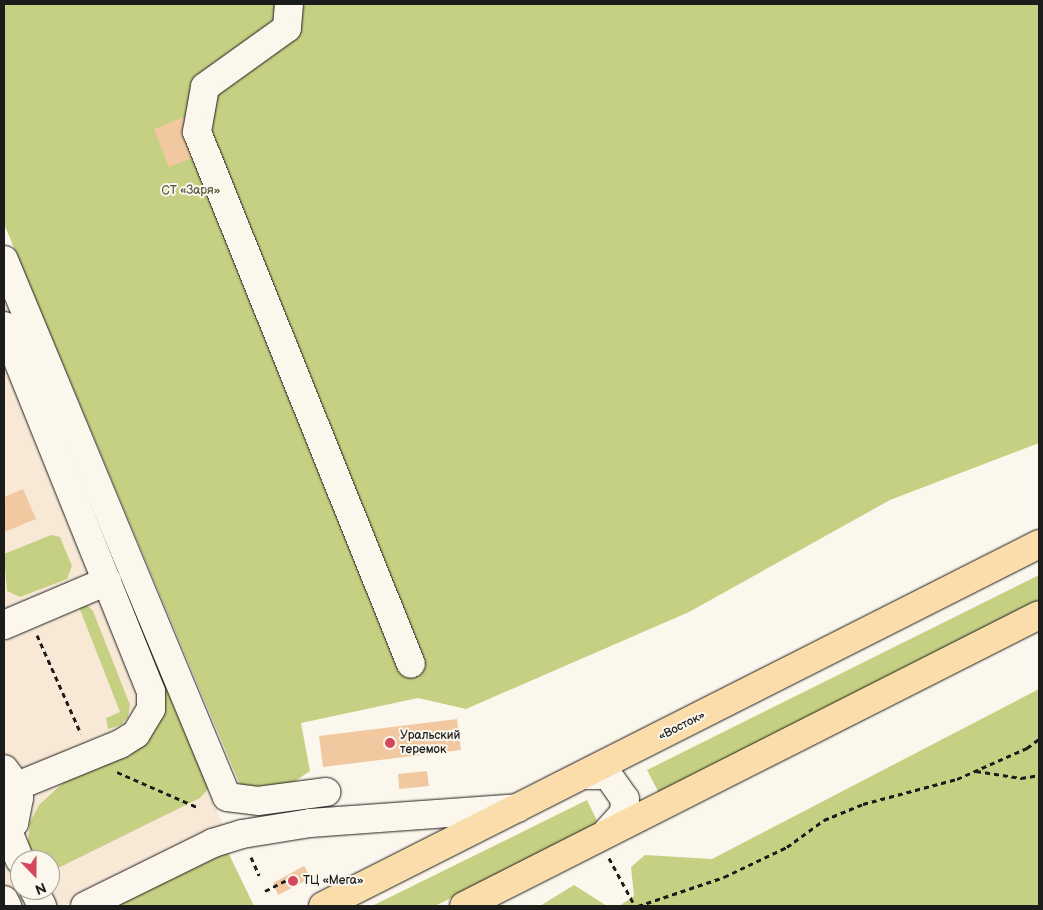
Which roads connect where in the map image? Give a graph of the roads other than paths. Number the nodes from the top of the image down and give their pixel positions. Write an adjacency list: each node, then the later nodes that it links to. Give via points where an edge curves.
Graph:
1 (289, 4): 8 (street, via 287,28 205,86 197,132)
2 (4, 260): 11 (street, via 227,797 258,801)
3 (4, 326): 5 (street)
4 (1039, 544): 9 (main road, «Восток»)
5 (107, 581): 7 (street); 10 (street, via 151,692 151,709 136,734 93,756)
6 (1039, 616): 14 (main road)
7 (12, 621)
8 (412, 664)
9 (585, 775): 12 (main road, «Восток»); 14 (street, via 608,774 625,799 624,813)
10 (10, 778): 13 (street, via 19,810)
11 (326, 792)
12 (521, 808): 18 (street, via 310,823 242,834 213,843); 19 (main road, «Восток»)
13 (6, 833): 15 (street)
14 (602, 835): 20 (main road)
15 (15, 850)
16 (4, 900): 17 (street)
17 (7, 906)
18 (85, 906)
19 (323, 906)
20 (464, 906)

